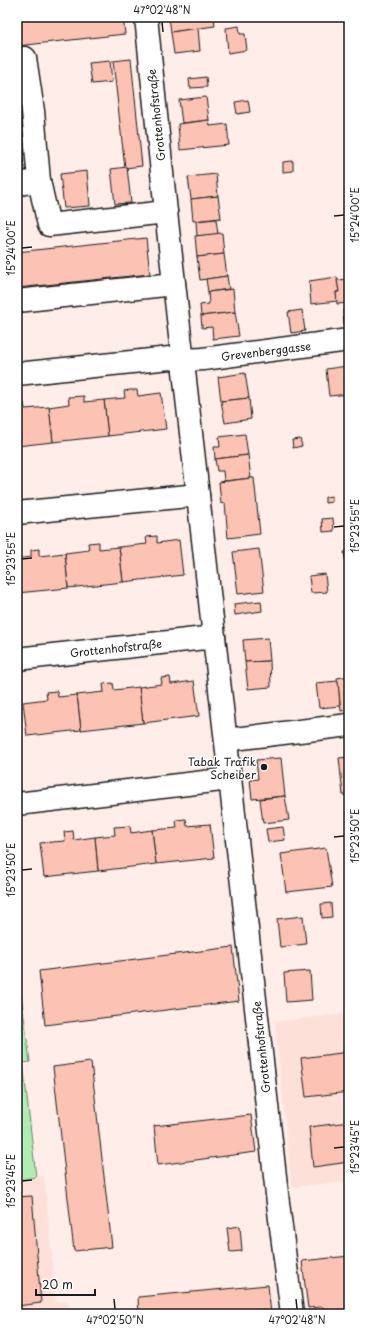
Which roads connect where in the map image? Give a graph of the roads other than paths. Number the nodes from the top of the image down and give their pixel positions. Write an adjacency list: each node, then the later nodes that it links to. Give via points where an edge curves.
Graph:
1 (146, 17): 5 (main road, Grottenhofstraße)
2 (25, 58): 3 (main road)
3 (39, 181): 4 (main road); 5 (main road, via 49,225)
4 (17, 184)
5 (166, 212): 6 (main road, Grottenhofstraße)
6 (174, 284): 7 (main road); 9 (main road, Grottenhofstraße)
7 (17, 301)
8 (349, 340): 9 (main road, Grevenberggasse)
9 (183, 360): 10 (main road, via 170,358); 11 (main road, Grottenhofstraße)
10 (17, 374)
11 (198, 494): 12 (main road); 13 (main road, Grottenhofstraße)
12 (17, 513)
13 (214, 637): 14 (main road, Grottenhofstraße); 16 (main road, Grottenhofstraße)
14 (17, 658)
15 (349, 725): 16 (main road)
16 (226, 740): 17 (main road, Grottenhofstraße)
17 (230, 780): 18 (main road); 19 (main road, Grottenhofstraße)
18 (17, 804)
19 (292, 1314)

